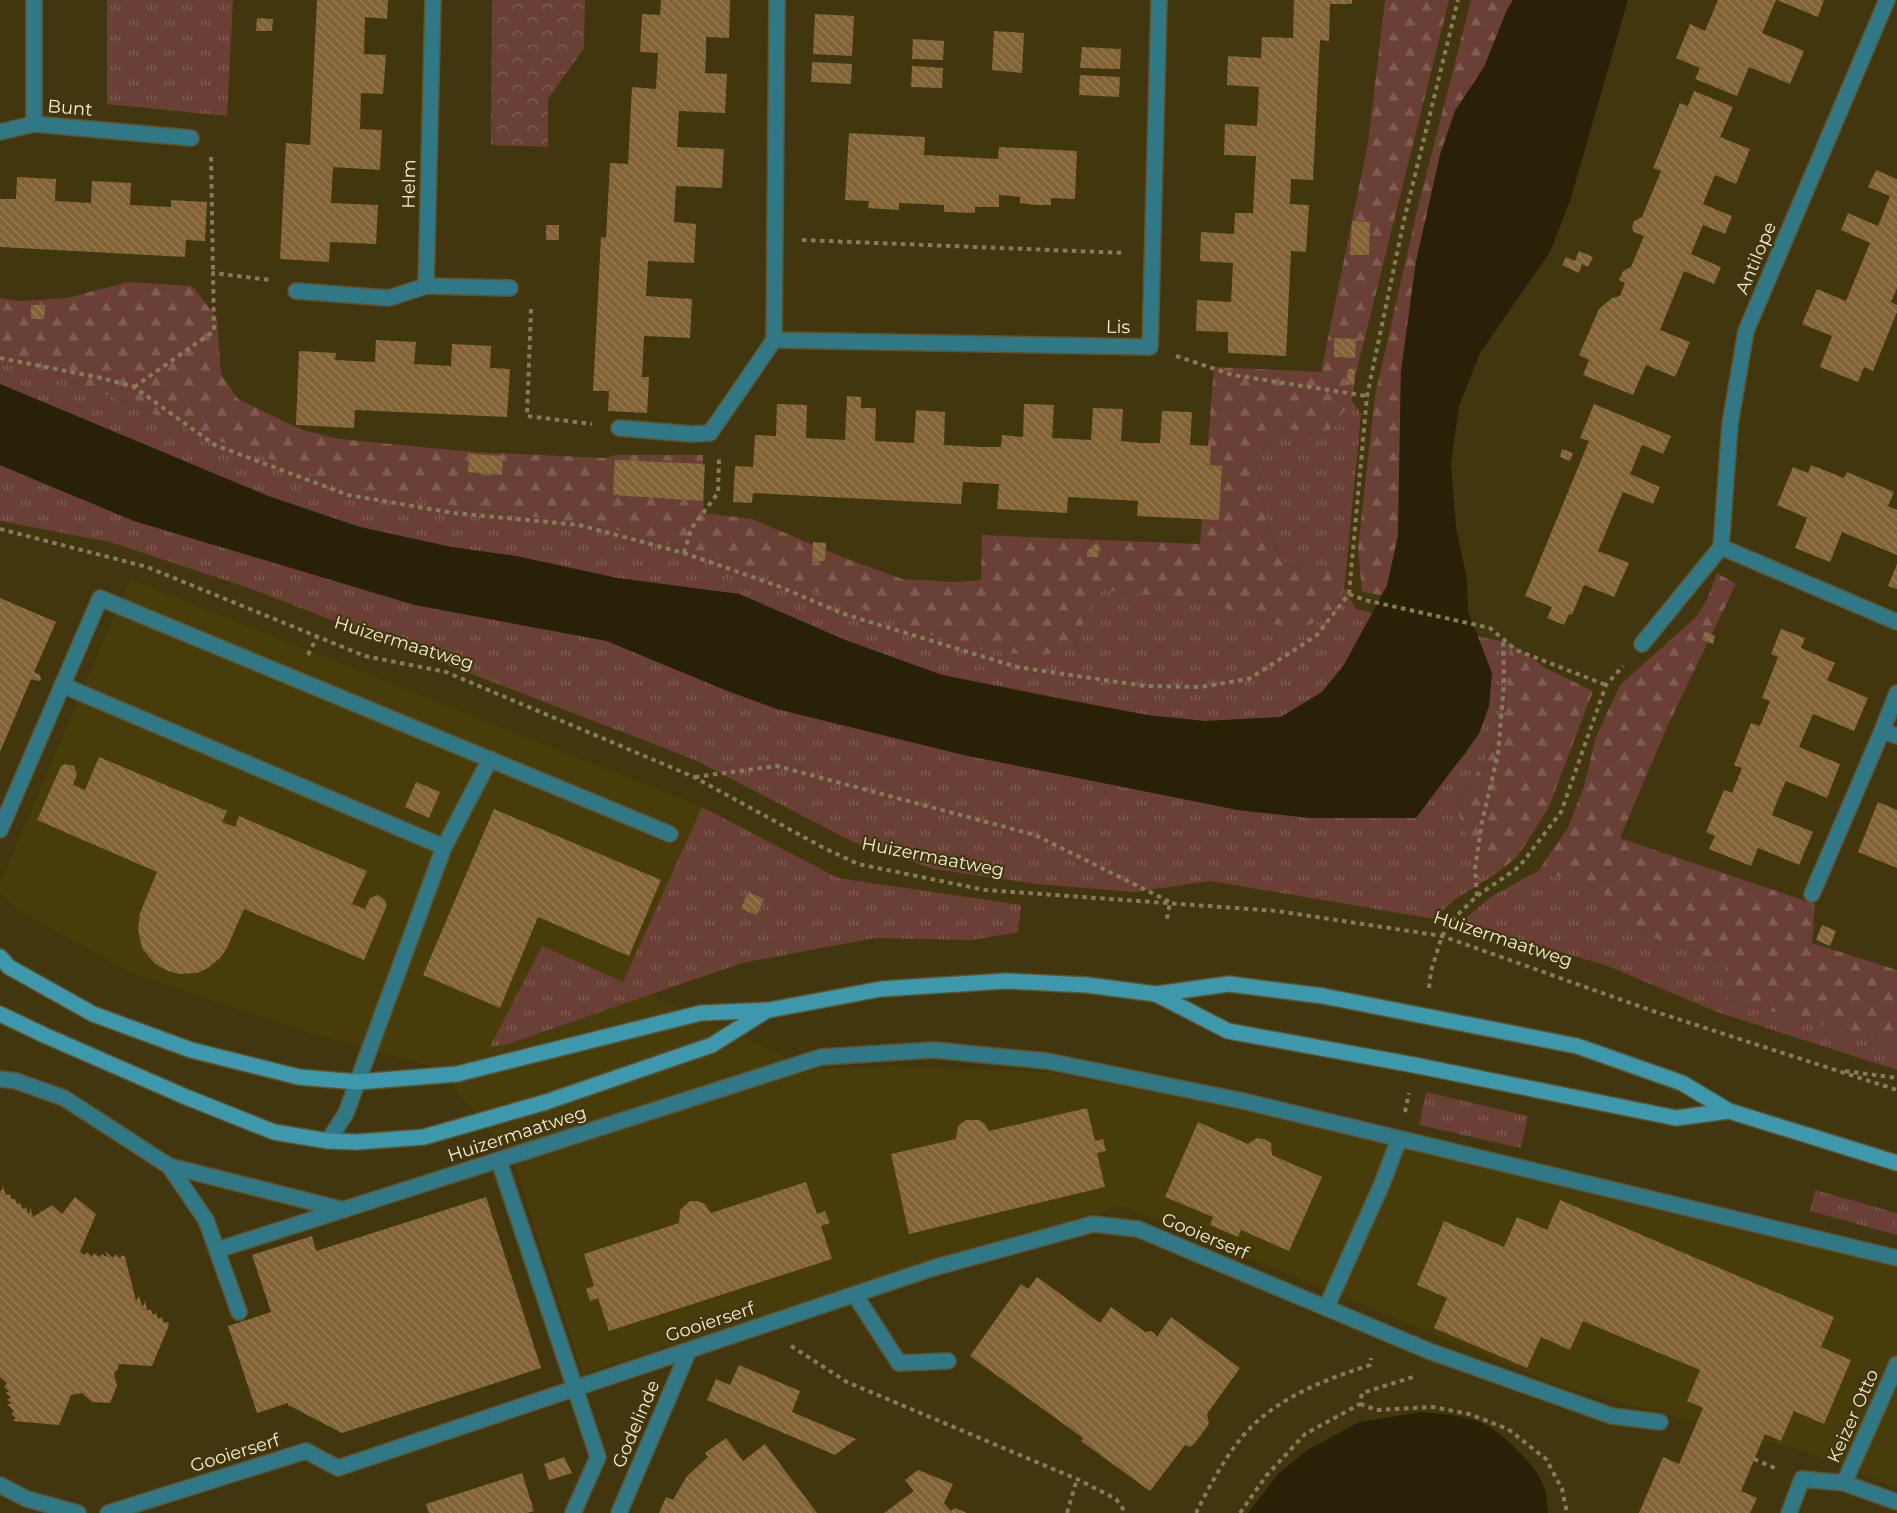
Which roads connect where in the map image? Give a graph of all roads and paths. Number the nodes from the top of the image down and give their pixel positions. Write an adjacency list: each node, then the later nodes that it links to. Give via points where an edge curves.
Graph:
1 (34, 0): 8 (street, Bunt)
2 (433, 0): 14 (street, Helm)
3 (777, 0): 11 (street)
4 (1159, 0): 12 (street, Lis)
5 (1458, 0): 21 (path, via 1404,220)
6 (1885, 6): 7 (street); 25 (street, Antilope, via 1746,331 1730,424)
7 (1897, 18)
8 (34, 124): 9 (street); 10 (street, Bunt)
9 (0, 132)
10 (191, 138): 13 (path, via 211,149)
11 (775, 239): 12 (path); 17 (street)
12 (1152, 254): 18 (street, Lis)
13 (213, 273): 16 (path, via 279,281); 20 (path, via 214,331)
14 (426, 286): 15 (street); 16 (street, via 389,298)
15 (510, 288): 22 (path, via 531,297 527,416)
16 (296, 291)
17 (774, 340): 18 (street, Lis); 23 (street)
18 (1150, 347): 21 (path, via 1233,375)
19 (0, 358): 20 (path)
20 (134, 387): 26 (path, via 215,445 348,495 454,513 579,525)
21 (1367, 396): 27 (path)
22 (619, 428): 23 (street)
23 (710, 433): 26 (path, via 720,447 717,493 691,529)
24 (0, 529): 36 (path, Huizermaatweg, via 147,567 365,656 446,672)
25 (1721, 547): 28 (street); 30 (street)
26 (684, 553): 27 (path, via 844,614 1017,667 1144,686 1201,687 1249,679 1316,636)
27 (1349, 594): 29 (path, via 1490,628)
28 (1897, 622)
29 (1503, 640): 32 (path, via 1516,650); 41 (path, via 1498,754 1482,822 1475,869)
30 (1642, 644): 32 (path)
31 (62, 685): 35 (street, via 100,598); 37 (street); 39 (street)
32 (1606, 686): 41 (path, via 1561,812 1519,867)
33 (1897, 693): 34 (street)
34 (1890, 734): 40 (street)
35 (490, 759): 38 (street); 39 (street)
36 (694, 777): 42 (path, Huizermaatweg, via 858,864 985,890); 42 (path, via 777,766 1035,835)
37 (0, 830)
38 (670, 834)
39 (444, 847): 52 (street)
40 (1812, 894)
41 (1476, 897): 44 (path)
42 (1170, 902): 43 (path); 44 (path, Huizermaatweg, via 1277,911)
43 (1167, 919)
44 (1442, 936): 49 (path, Huizermaatweg, via 1650,1010)
45 (0, 957): 52 (main road, Huizermaatweg, via 9,967 93,1014 191,1050 299,1077)
46 (1156, 994): 47 (main road, Huizermaatweg, via 1006,981 881,989); 54 (main road, Huizermaatweg, via 1228,1031 1676,1118); 54 (main road, Huizermaatweg, via 1229,984 1425,1014 1577,1046 1682,1083)
47 (769, 1010): 52 (main road, Huizermaatweg, via 701,1013 457,1074); 56 (main road, Huizermaatweg, via 712,1046 546,1102 424,1137)
48 (0, 1014): 56 (main road, Huizermaatweg, via 274,1132)
49 (1833, 1069): 50 (path); 53 (path, Huizermaatweg)
50 (1897, 1078)
51 (0, 1079): 59 (street, via 64,1098)
52 (357, 1082): 56 (street, via 346,1113)
53 (1897, 1090)
54 (1729, 1111): 58 (main road, Huizermaatweg)
55 (1399, 1139): 57 (street, Huizermaatweg, via 1242,1101 1047,1061 934,1050 821,1057); 62 (street, Huizermaatweg); 64 (street)
56 (328, 1141)
57 (499, 1161): 60 (street, Huizermaatweg); 72 (street, Godelinde)
58 (1897, 1163)
59 (169, 1166): 60 (street); 61 (street, via 206,1220)
60 (344, 1210): 61 (street, Huizermaatweg)
61 (217, 1250): 65 (street)
62 (1897, 1258)
63 (855, 1295): 64 (street, Gooierserf, via 933,1268 1093,1224 1138,1229); 66 (street, Gooierserf); 70 (street, via 898,1363)
64 (1326, 1308): 67 (street, Gooierserf)
65 (239, 1312)
66 (755, 1328): 68 (street, Gooierserf); 75 (path, via 847,1382)
67 (1376, 1329): 69 (street, Gooierserf); 85 (path, via 1370,1365 1292,1396 1251,1427 1216,1474)
68 (688, 1350): 72 (street, Gooierserf); 82 (street, Godelinde)
69 (1429, 1351): 73 (path, via 1415,1377 1362,1393); 74 (street, Gooierserf, via 1612,1416)
70 (948, 1361)
71 (1897, 1364): 76 (street, Keizer Otto)
72 (575, 1387): 80 (street, Gooierserf, via 338,1468 306,1451); 81 (street, Godelinde, via 598,1457)
73 (1360, 1404): 86 (path, via 1305,1434 1266,1476); 87 (path, via 1377,1410 1433,1407 1469,1414 1508,1429 1546,1459 1562,1489)
74 (1660, 1422)
75 (1077, 1479): 83 (path); 84 (path, via 1116,1499)
76 (1844, 1483): 78 (street); 88 (street, via 1802,1479)
77 (0, 1485): 79 (street, via 27,1499)
78 (1897, 1502)
79 (78, 1513)
80 (108, 1513)
81 (573, 1513)
82 (619, 1513)
83 (1067, 1513)
84 (1126, 1513)
85 (1196, 1513)
86 (1240, 1513)
87 (1567, 1513)
88 (1789, 1513)

